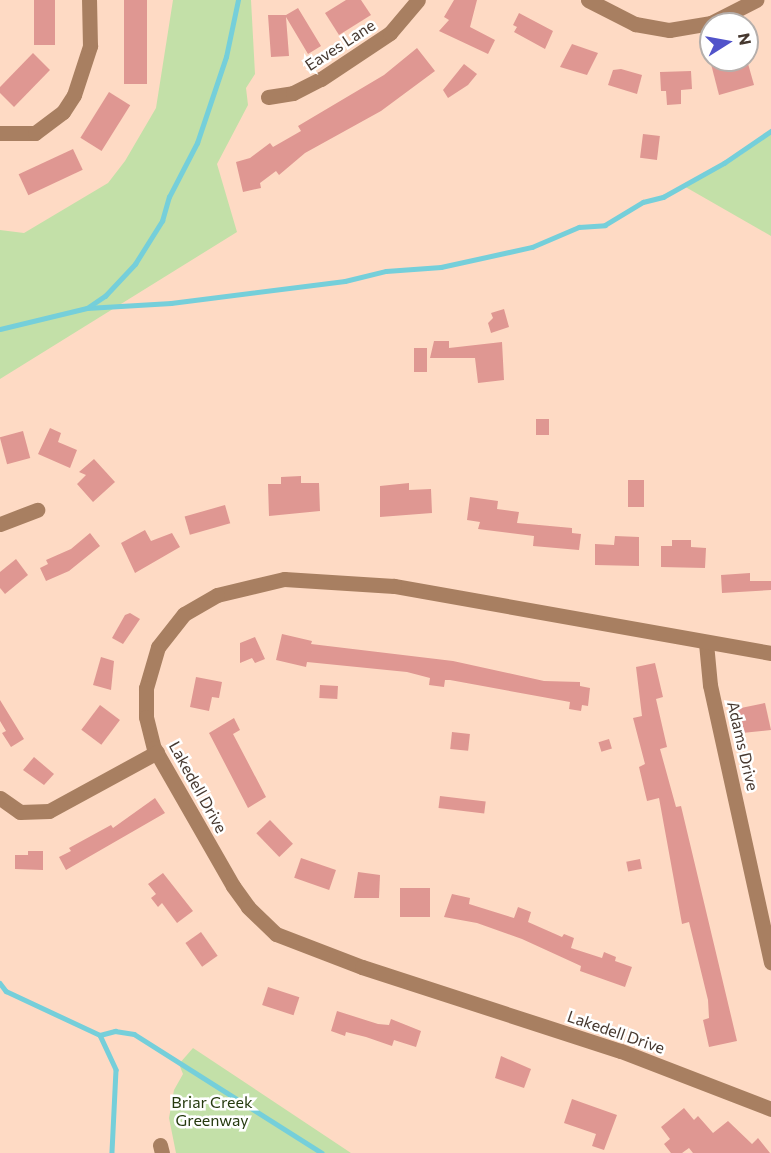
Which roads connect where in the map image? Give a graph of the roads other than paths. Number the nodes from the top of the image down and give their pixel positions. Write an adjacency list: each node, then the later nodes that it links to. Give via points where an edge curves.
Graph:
1 (89, 0): 6 (street, via 90,46 74,94 63,112 35,133)
2 (418, 0): 5 (street, Eaves Lane, via 390,33 321,79 293,93)
3 (588, 0): 4 (street, via 635,24 669,30 718,21)
4 (756, 0)
5 (268, 97)
6 (0, 133)
7 (37, 510): 8 (street)
8 (0, 524)
9 (706, 643): 10 (street, Lakedell Drive); 11 (street, Lakedell Drive, via 394,586 318,578 266,581 217,595 196,606 176,622 158,647 146,688 146,717); 13 (street, Adams Drive, via 711,685)
10 (771, 653)
11 (157, 752): 12 (street, via 50,811 20,812); 14 (street, Lakedell Drive, via 233,886 276,934 352,964 621,1051)
12 (0, 798)
13 (771, 962)
14 (771, 1109)

